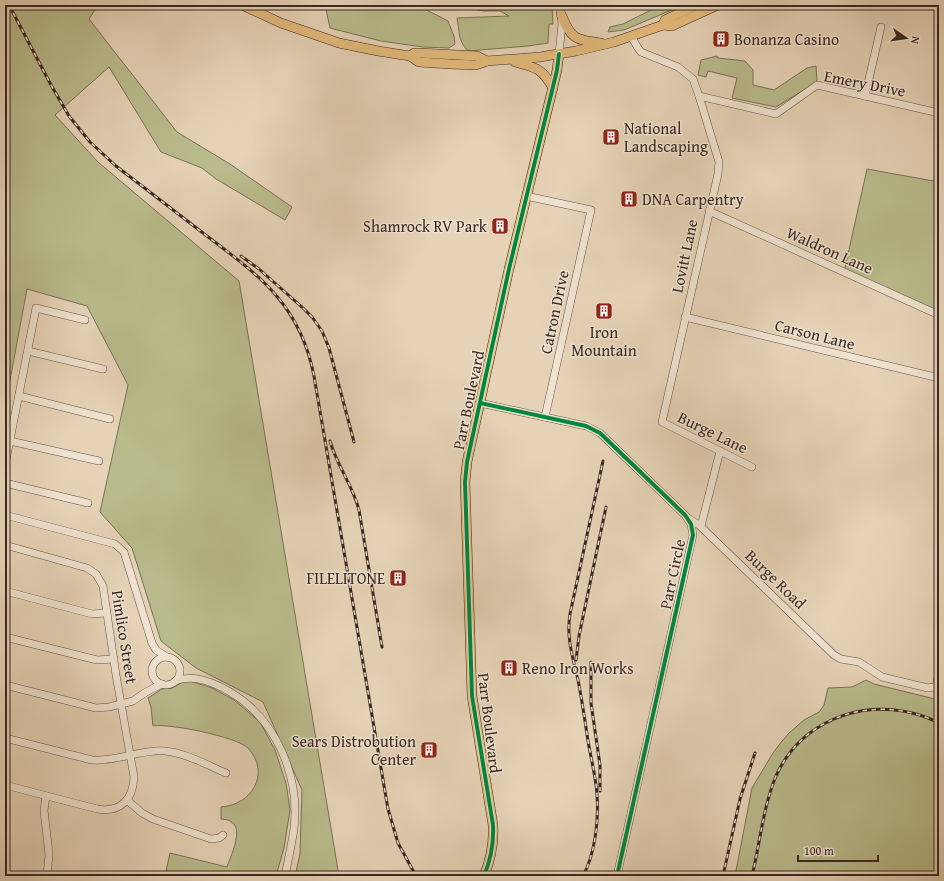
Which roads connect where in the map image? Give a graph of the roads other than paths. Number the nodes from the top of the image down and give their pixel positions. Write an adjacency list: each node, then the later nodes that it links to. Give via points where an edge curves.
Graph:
1 (242, 5): 10 (main road, via 321,38 358,47 410,56 419,53 477,56 487,61)
2 (696, 5): 5 (main road, via 665,20)
3 (718, 5): 5 (main road, via 672,26)
4 (561, 10): 8 (main road, via 566,28 574,37); 9 (street)
5 (663, 25): 7 (main road)
6 (882, 27): 13 (street)
7 (631, 36): 8 (main road); 12 (street, via 641,52 678,67 688,74 696,85)
8 (606, 44): 9 (main road)
9 (560, 54): 10 (main road); 11 (main road, Parr Boulevard)
10 (508, 60): 11 (main road, via 539,69)
11 (553, 88): 15 (main road, Parr Boulevard)
12 (699, 96): 13 (street, Emery Drive, via 776,114 818,85); 16 (street, Lovitt Lane, via 719,162)
13 (865, 96): 14 (street, Emery Drive)
14 (939, 113)
15 (526, 196): 24 (main road, Parr Boulevard); 25 (street, Catron Drive, via 591,210)
16 (709, 211): 17 (street, Waldron Lane); 18 (street, Lovitt Lane)
17 (939, 315)
18 (685, 317): 22 (street, Carson Lane); 27 (street, Lovitt Lane)
19 (84, 320): 20 (street, via 36,308)
20 (28, 351): 21 (street); 23 (street)
21 (103, 369)
22 (939, 378)
23 (19, 396): 26 (street); 28 (street)
24 (480, 403): 25 (street, Parr Circle); 65 (main road, Parr Boulevard, via 465,482 472,696 493,826 492,852)
25 (545, 417): 36 (street, Parr Circle, via 586,426 600,433)
26 (110, 419)
27 (662, 422): 29 (street, Burge Lane)
28 (10, 441): 30 (street); 31 (street)
29 (720, 451): 32 (street, Burge Lane); 37 (street)
30 (99, 461)
31 (5, 465)
32 (752, 467)
33 (5, 483): 34 (street)
34 (88, 503)
35 (5, 515): 42 (street, via 115,544 124,552)
36 (688, 518): 37 (street, Burge Road); 66 (street, Parr Circle, via 693,535)
37 (701, 526): 53 (street, Burge Road, via 834,655 844,660 859,662 882,677 928,688)
38 (5, 545): 40 (street, Pimlico Street, via 87,568 96,574 103,586)
39 (5, 591): 40 (street, via 92,614)
40 (106, 614): 44 (street, Pimlico Street)
41 (5, 637): 44 (street, via 97,660)
42 (156, 650): 43 (street); 45 (street)
43 (168, 657): 45 (street); 46 (street)
44 (114, 659): 55 (street, Pimlico Street)
45 (155, 662): 48 (street)
46 (179, 666): 49 (street); 50 (street, via 180,673)
47 (939, 672): 53 (street)
48 (153, 675): 51 (street, via 156,681); 54 (street)
49 (196, 678): 50 (street); 64 (street, via 226,689 248,704 267,725 284,757 293,789 294,810 294,827)
50 (175, 681): 51 (street, via 167,685)
51 (162, 684): 54 (street)
52 (5, 685): 55 (street, via 96,708)
53 (937, 687)
54 (146, 692): 55 (street, via 133,701)
55 (122, 704): 57 (street, Pimlico Street)
56 (5, 738): 57 (street, via 92,760 108,760)
57 (130, 755): 58 (street, via 157,751 172,752); 61 (street, Pimlico Street, via 134,777 131,795)
58 (226, 773)
59 (5, 785): 60 (street)
60 (46, 796): 61 (street, via 109,810); 63 (street, via 44,810 49,855)
61 (127, 800): 62 (street, via 146,816 163,823 211,840)
62 (223, 835)
63 (47, 876)
64 (285, 876)
65 (484, 876)
66 (618, 876)

